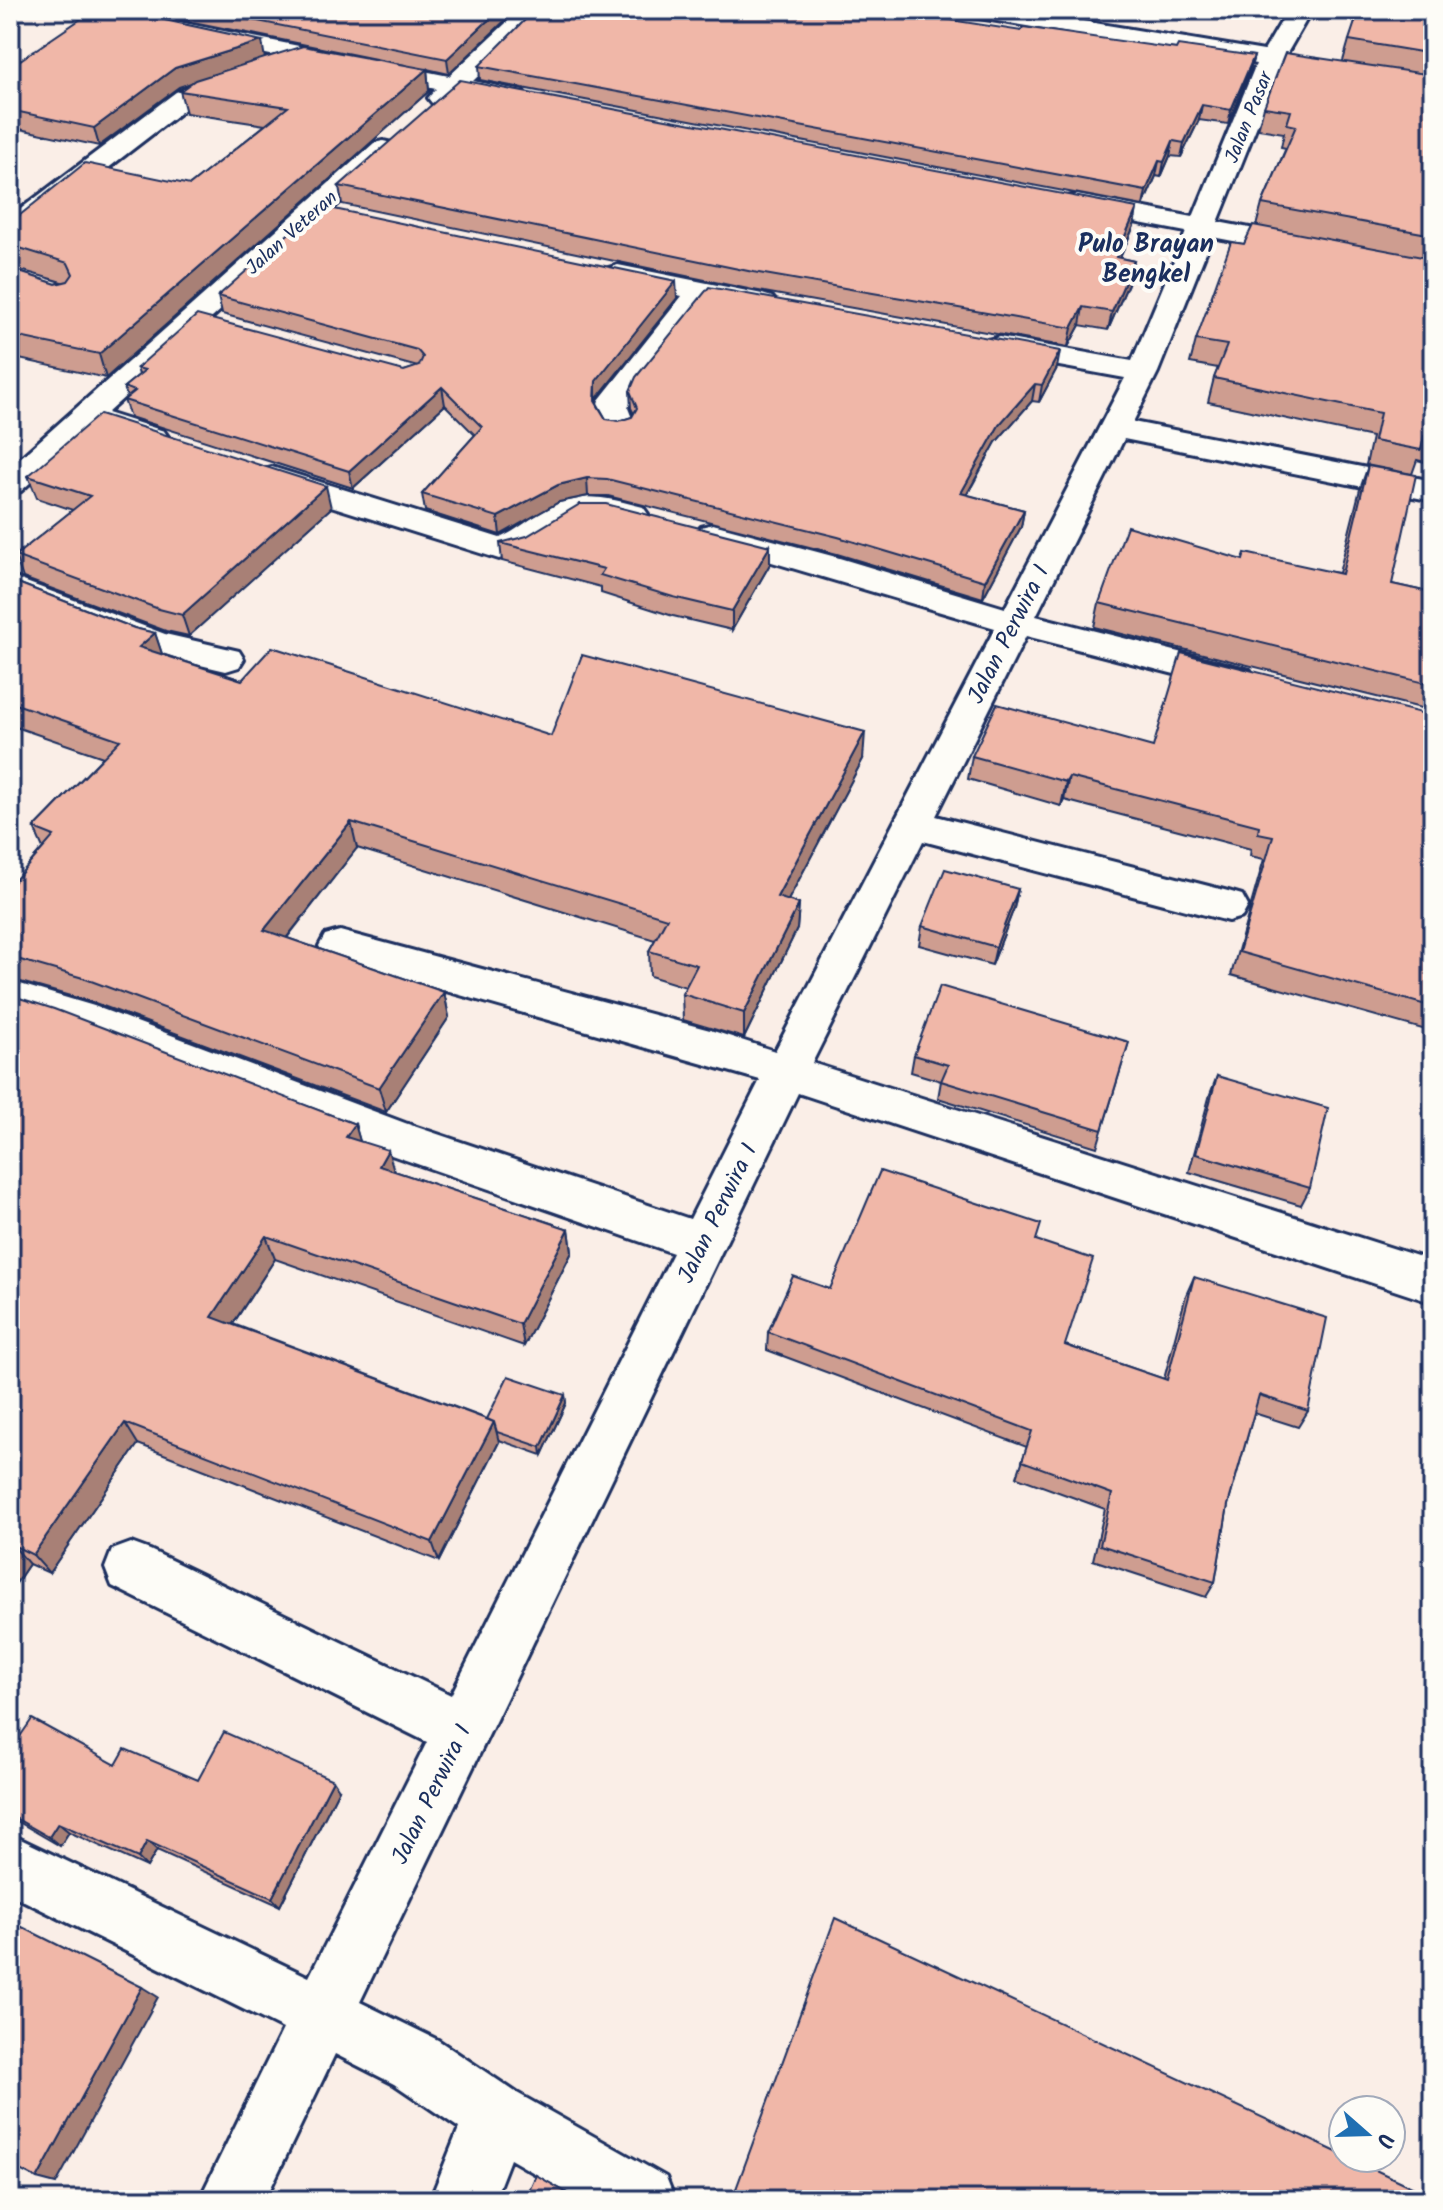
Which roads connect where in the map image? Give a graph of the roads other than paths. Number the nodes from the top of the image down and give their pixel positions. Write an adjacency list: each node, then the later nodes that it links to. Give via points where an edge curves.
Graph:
1 (534, 10): 9 (street, Jalan Veteran)
2 (973, 10): 7 (street)
3 (1300, 10): 7 (street, Jalan Pasar)
4 (90, 11): 5 (street); 6 (street)
5 (69, 30)
6 (306, 57): 9 (street); 15 (street, via 190,94)
7 (1271, 59): 8 (street); 14 (street, Jalan Pasar)
8 (1315, 67)
9 (456, 85): 10 (street); 12 (street, Jalan Veteran)
10 (534, 99)
11 (1048, 198): 14 (street)
12 (315, 210): 13 (street); 20 (street, Jalan Veteran)
13 (346, 217)
14 (1204, 227): 16 (street); 23 (street, Jalan Perwira I)
15 (10, 230)
16 (1342, 254)
17 (593, 269): 18 (street)
18 (701, 291): 19 (street); 25 (street, via 620,390 611,406)
19 (783, 307)
20 (194, 318): 21 (street); 24 (street, Jalan Veteran)
21 (224, 326)
22 (971, 341): 23 (street)
23 (1143, 372): 26 (street, Jalan Perwira I)
24 (84, 416): 27 (street); 29 (street, Jalan Veteran)
25 (619, 426)
26 (1114, 428): 30 (street); 32 (street, Jalan Perwira I)
27 (179, 447)
28 (239, 466): 32 (street, via 499,549 517,546 569,510 608,509 824,564)
29 (10, 484)
30 (1433, 491)
31 (10, 587): 33 (street, via 157,644)
32 (1014, 622): 34 (street); 35 (street, Jalan Perwira I)
33 (226, 659)
34 (1268, 686)
35 (912, 824): 36 (street); 39 (street, Jalan Perwira I)
36 (1228, 906)
37 (340, 946): 39 (street)
38 (10, 997): 40 (street)
39 (786, 1072): 40 (street, Jalan Perwira I); 41 (street)
40 (702, 1243): 43 (street, Jalan Perwira I)
41 (1433, 1282)
42 (131, 1568): 43 (street)
43 (462, 1730): 45 (street, Jalan Perwira I)
44 (10, 1863): 45 (street)
45 (322, 2017): 46 (street, via 416,2062); 47 (street, Jalan Perwira I)
46 (495, 2115): 48 (street); 49 (street)
47 (231, 2200)
48 (462, 2200)
49 (643, 2200)

